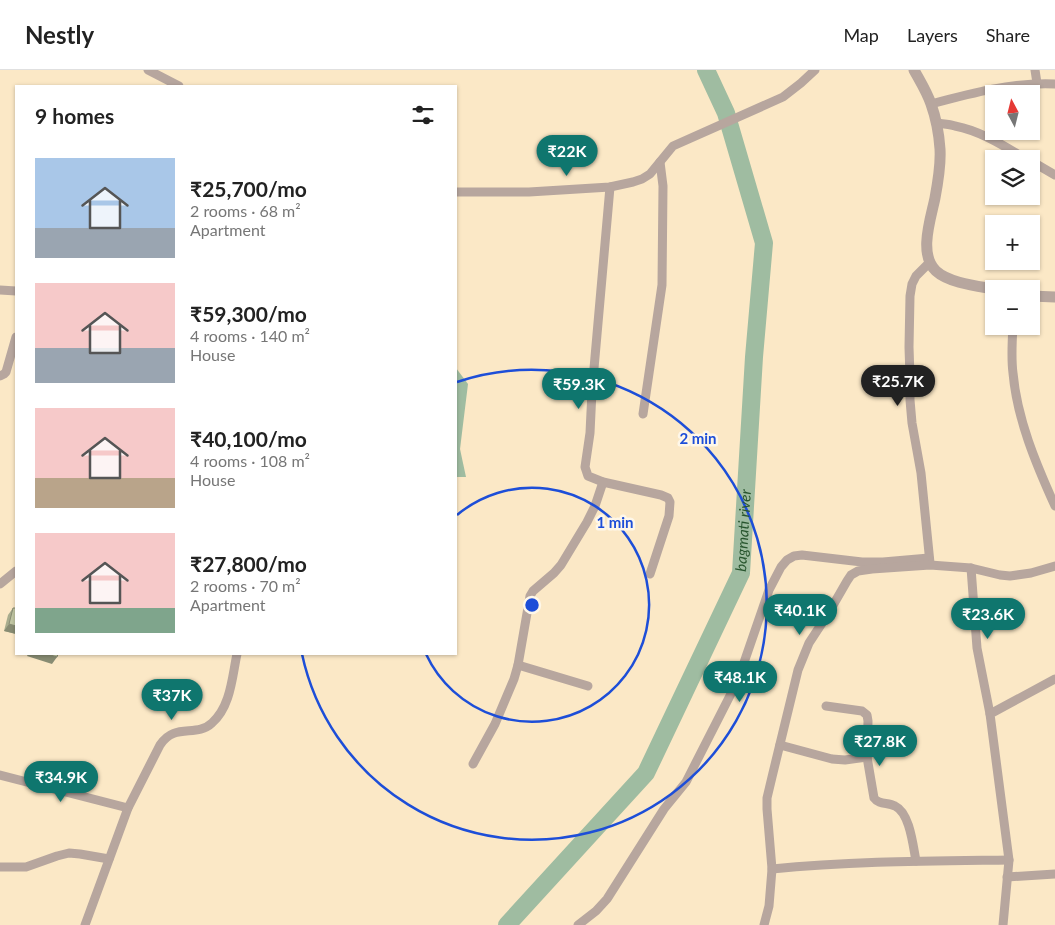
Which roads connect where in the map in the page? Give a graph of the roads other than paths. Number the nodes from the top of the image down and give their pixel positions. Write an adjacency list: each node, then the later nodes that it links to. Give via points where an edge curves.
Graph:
1 (148, 70): 7 (street)
2 (815, 70): 11 (street, via 783,97 673,146)
3 (914, 70): 8 (street)
4 (1035, 70): 5 (street)
5 (1037, 83): 6 (street); 8 (street)
6 (1055, 84)
7 (177, 85)
8 (931, 104): 9 (street)
9 (936, 123): 10 (street, via 970,130); 16 (street, via 940,163 927,236)
10 (1010, 150)
11 (660, 162): 14 (street, via 642,179); 25 (street, via 663,186 662,285)
12 (1040, 166): 13 (street)
13 (1055, 174)
14 (610, 187): 15 (street); 26 (street, via 585,467 588,476)
15 (457, 192)
16 (930, 262): 17 (street, via 945,277); 28 (street, via 912,284 909,347 912,423 921,473)
17 (985, 288)
18 (0, 290): 19 (street)
19 (15, 291)
20 (1040, 296): 21 (street)
21 (1055, 297)
22 (1013, 335): 27 (street, via 1012,373 1018,406)
23 (15, 340): 24 (street, via 6,372)
24 (0, 376)
25 (643, 414)
26 (603, 482): 32 (street, via 668,498 669,516); 35 (street, via 587,522 561,565 532,591)
27 (1055, 506)
28 (930, 562): 30 (street); 40 (street, via 872,568 851,575 809,643 798,670); 53 (street, via 862,562 802,555 787,560 769,590 738,680 686,782 664,809 608,899)
29 (1055, 566): 30 (street, via 1010,576)
30 (971, 568): 39 (street, via 977,648)
31 (15, 572): 33 (street)
32 (650, 574)
33 (0, 584)
34 (237, 655): 44 (street, via 228,697 220,714 205,728 175,732 164,739)
35 (518, 665): 37 (street); 42 (street, via 495,724)
36 (1055, 679): 39 (street)
37 (588, 686)
38 (826, 706): 41 (street, via 865,712 868,721)
39 (990, 714): 46 (street)
40 (780, 745): 41 (street, via 832,759); 49 (street, via 767,798)
41 (867, 757): 47 (street, via 874,798 898,807 902,812)
42 (473, 764)
43 (0, 775): 44 (street)
44 (128, 808): 45 (street)
45 (109, 859): 48 (street, via 69,853 26,867); 52 (street)
46 (1008, 860): 47 (street); 51 (street)
47 (916, 861): 49 (street)
48 (0, 867)
49 (772, 869): 54 (street)
50 (1055, 874): 51 (street)
51 (1008, 877): 55 (street)
52 (85, 925)
53 (578, 925)
54 (764, 925)
55 (1003, 925)

